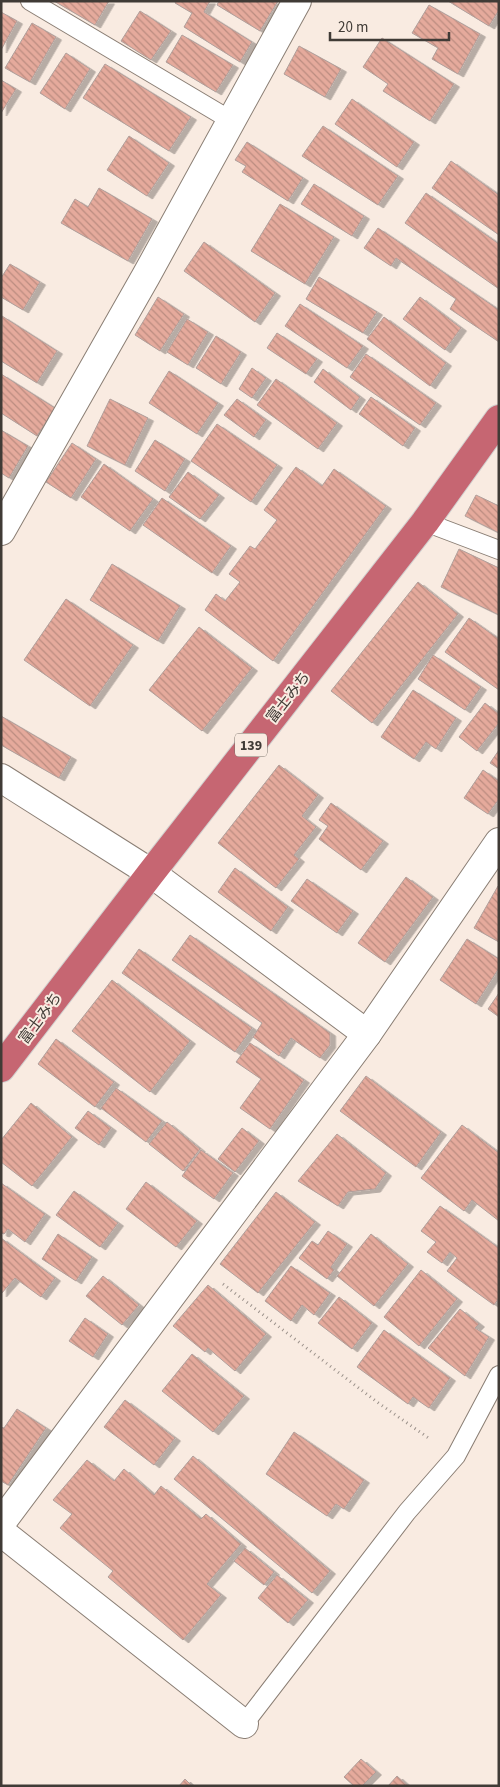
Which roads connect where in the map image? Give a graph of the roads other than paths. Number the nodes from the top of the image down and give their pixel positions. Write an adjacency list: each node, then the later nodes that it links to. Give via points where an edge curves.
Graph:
1 (30, 1): 3 (lane)
2 (297, 1): 3 (street)
3 (232, 121): 6 (street)
4 (499, 419): 5 (highway, 富士みち / 139)
5 (425, 522): 7 (lane); 10 (highway, 富士みち / 139)
6 (1, 531)
7 (499, 550)
8 (1, 778): 10 (street)
9 (499, 842): 11 (street)
10 (150, 873): 11 (street); 12 (highway, 富士みち / 139)
11 (367, 1034): 14 (street)
12 (1, 1068)
13 (499, 1375): 16 (lane, via 456,1456 407,1512)
14 (1, 1523)
15 (1, 1532): 16 (street)
16 (244, 1724)

